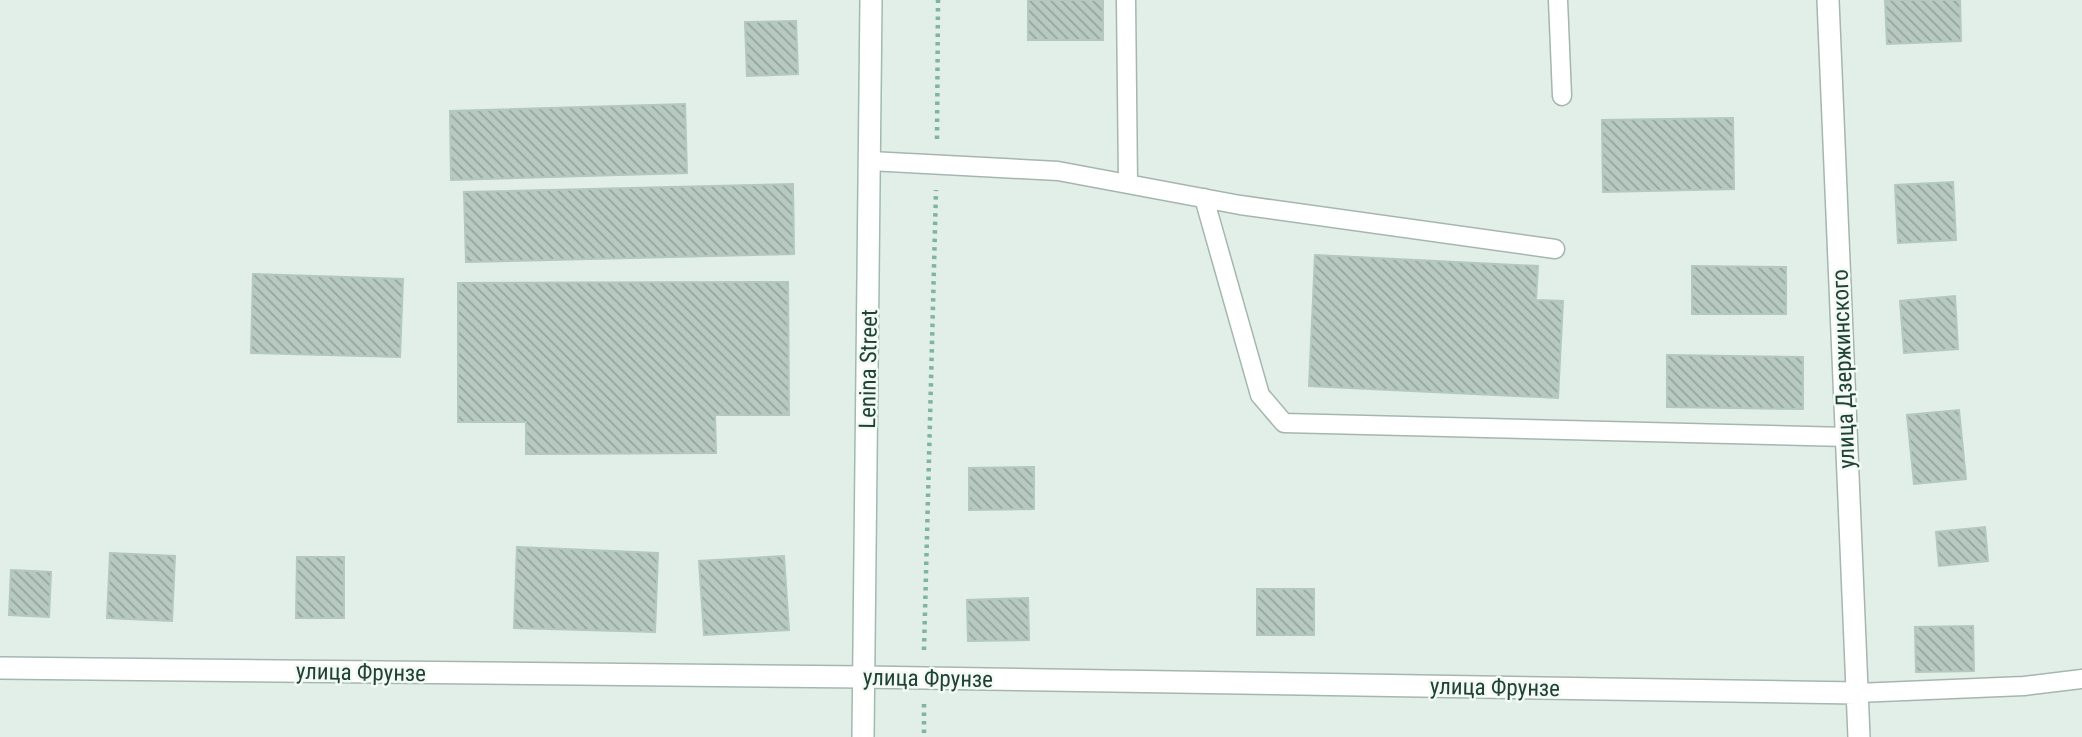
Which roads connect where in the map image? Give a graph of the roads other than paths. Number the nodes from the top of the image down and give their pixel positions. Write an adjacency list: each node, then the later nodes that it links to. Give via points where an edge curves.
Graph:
1 (872, 0): 6 (street, Lenina Street)
2 (1126, 0): 7 (lane)
3 (1558, 0): 5 (lane)
4 (1828, 0): 10 (street, улица Дзержинского)
5 (1562, 96)
6 (870, 162): 7 (lane, via 1058,171); 12 (street, Lenina Street)
7 (1128, 184): 8 (lane)
8 (1204, 198): 9 (lane); 10 (lane, via 1260,395 1284,423)
9 (1555, 249)
10 (1846, 437): 14 (street, улица Дзержинского)
11 (0, 668): 12 (street, улица Фрунзе)
12 (864, 677): 14 (street, улица Фрунзе); 15 (street, Lenina Street)
13 (2082, 679): 14 (lane)
14 (1857, 693): 16 (street, улица Дзержинского)
15 (863, 737)
16 (1859, 737)

